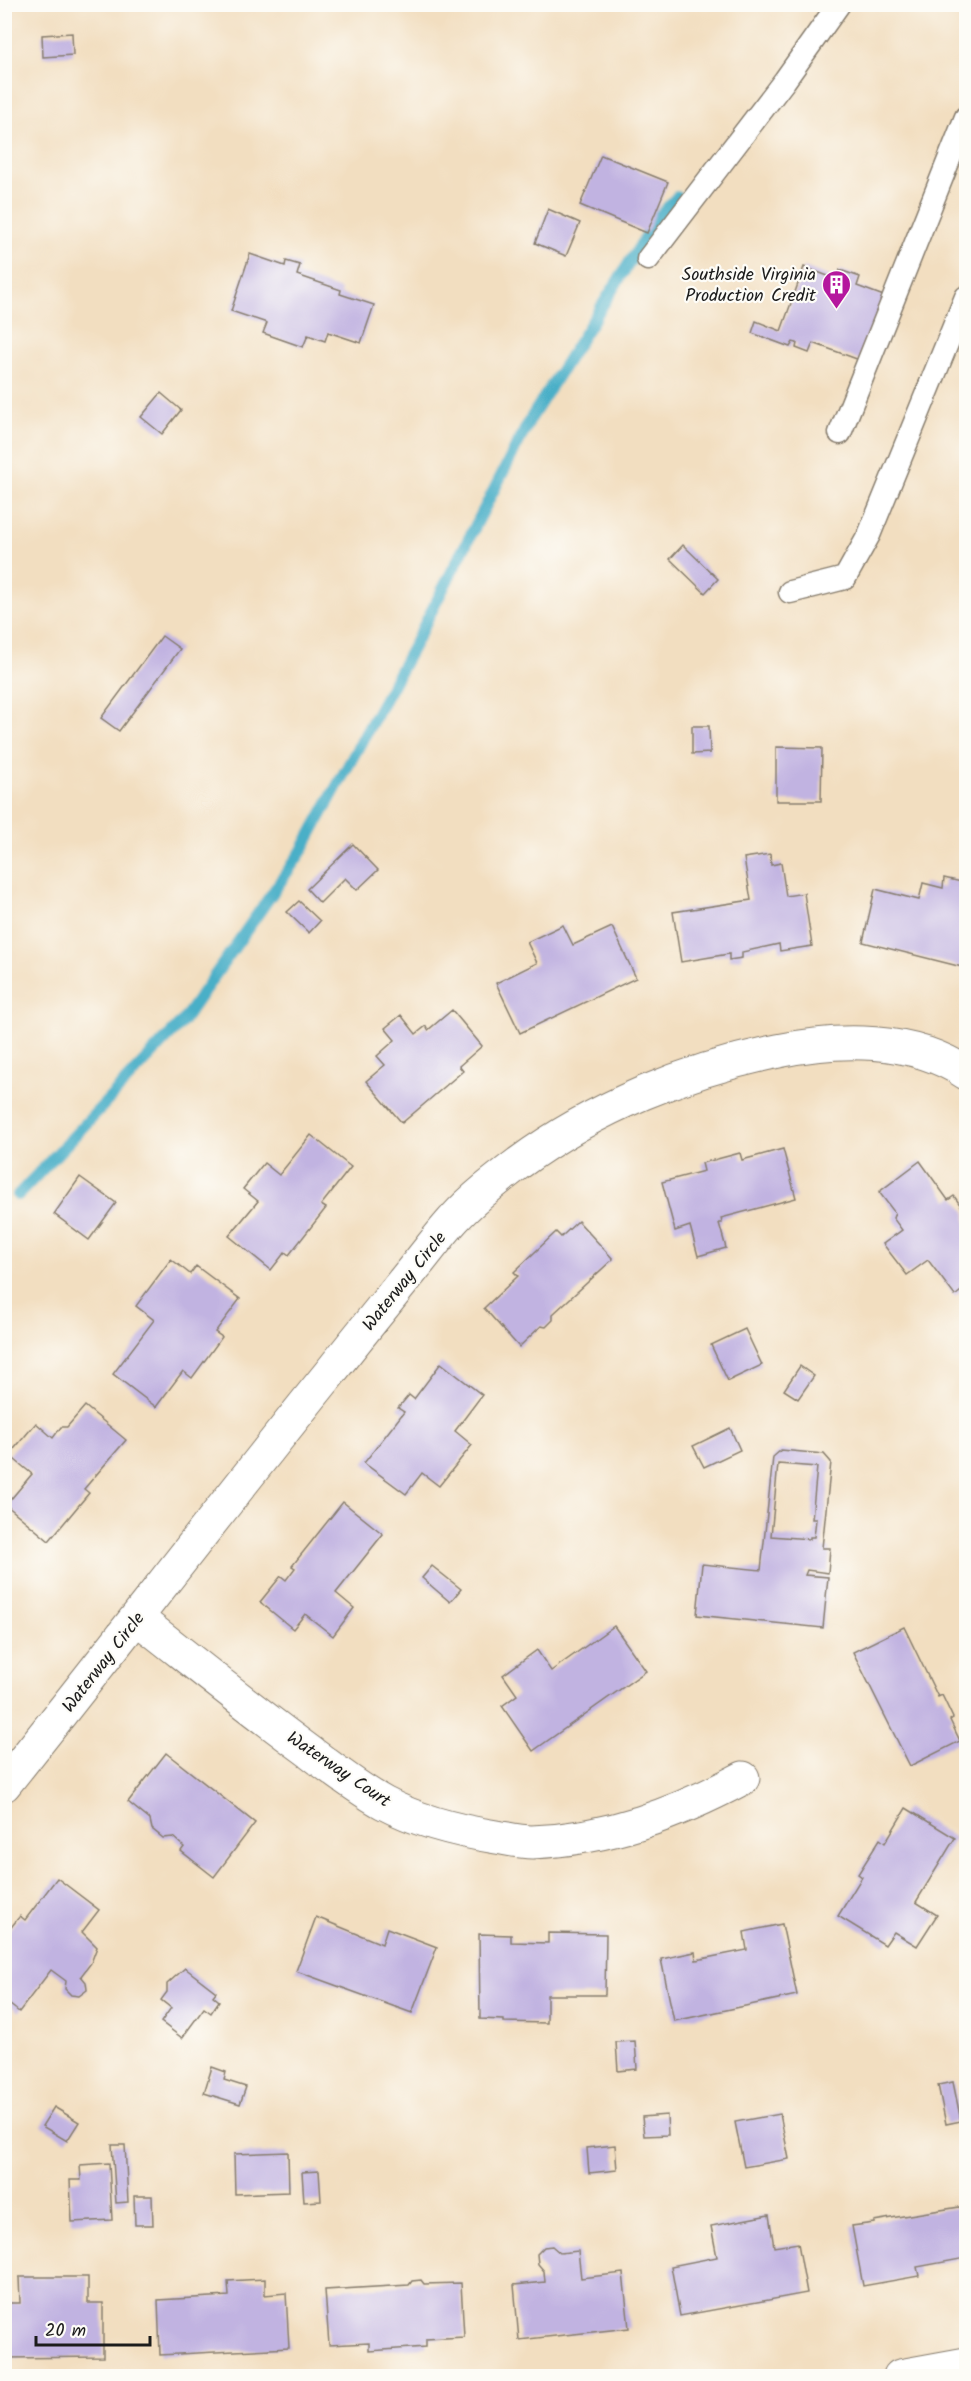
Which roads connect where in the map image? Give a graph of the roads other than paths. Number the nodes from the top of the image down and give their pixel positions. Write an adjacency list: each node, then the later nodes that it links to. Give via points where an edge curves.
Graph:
1 (839, 4): 3 (lane)
2 (966, 117): 5 (lane)
3 (648, 259)
4 (966, 297): 6 (lane, via 869,535 845,578)
5 (840, 433)
6 (790, 592)
7 (966, 1072): 8 (street, Waterway Circle, via 938,1058 890,1045 840,1042 794,1048 738,1059 651,1090 562,1135 520,1163 456,1216)
8 (137, 1618): 9 (street, Waterway Court, via 265,1719 385,1803 465,1832 530,1842 593,1836 663,1816); 10 (street, Waterway Circle)
9 (742, 1779)
10 (4, 1785)
11 (966, 2364): 12 (street)
12 (900, 2376)

